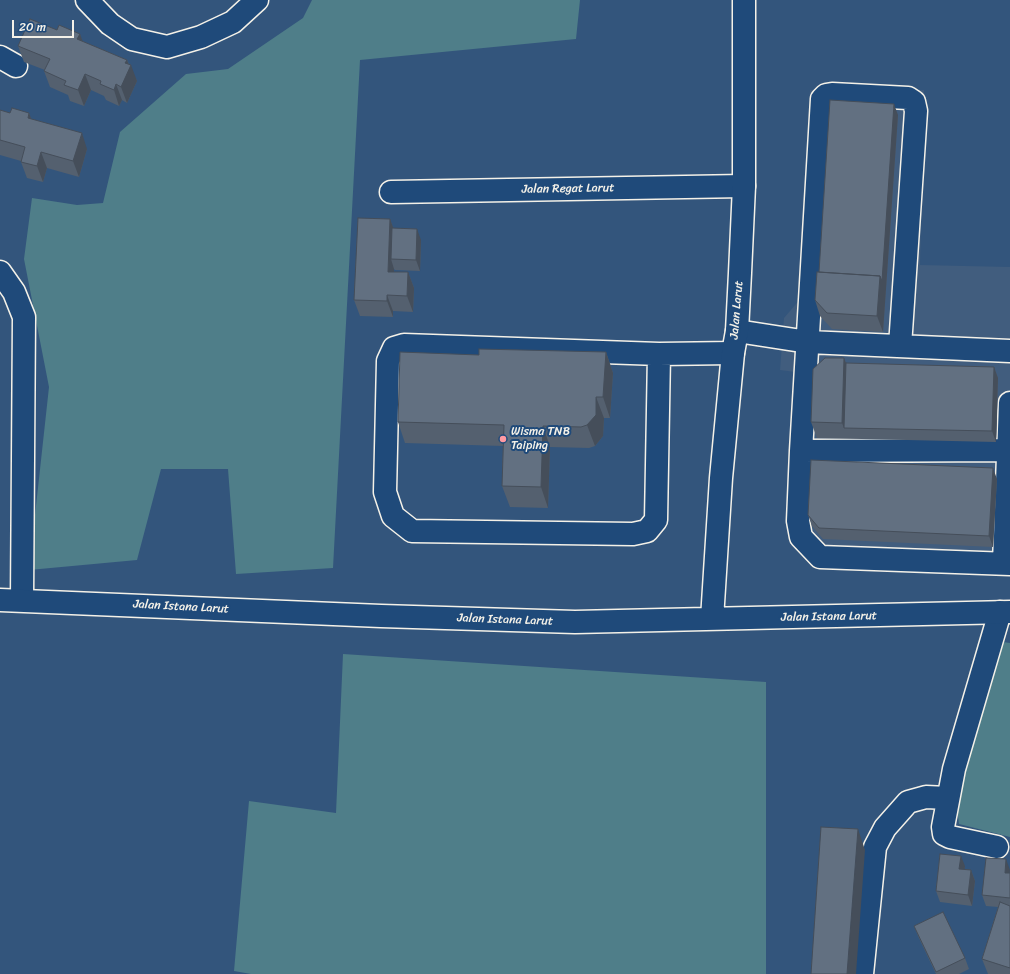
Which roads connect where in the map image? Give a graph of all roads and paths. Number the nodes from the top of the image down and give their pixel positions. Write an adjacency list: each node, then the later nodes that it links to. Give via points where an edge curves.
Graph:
1 (87, 0): 2 (street, via 110,24 132,39 167,47 201,37 233,22)
2 (257, 0)
3 (744, 0): 4 (street, Jalan Larut)
4 (744, 186): 5 (street, Jalan Regat Larut); 7 (street, Jalan Larut)
5 (391, 192)
6 (0, 272): 17 (street, via 14,292 24,317)
7 (737, 330): 8 (street); 11 (street, Jalan Larut)
8 (808, 342): 9 (street); 9 (street, via 822,99 832,94 908,98 914,102 916,111); 15 (street)
9 (900, 346): 10 (street)
10 (1010, 351)
11 (733, 353): 12 (street); 20 (street, Jalan Larut, via 721,478)
12 (659, 354): 12 (street, via 404,345 394,348 388,361 385,492 393,516 412,531 633,534 647,531 656,520)
13 (1010, 403): 14 (street)
14 (1009, 450): 15 (street); 16 (street)
15 (801, 451): 16 (street, via 799,526 801,537 820,557)
16 (1007, 564)
17 (22, 599): 18 (street, Jalan Istana Larut); 20 (street, Jalan Istana Larut, via 381,616 575,622)
18 (0, 600)
19 (1005, 612): 20 (street, Jalan Istana Larut); 21 (street)
20 (712, 619)
21 (947, 798): 22 (street, via 942,827 944,834 950,838); 23 (street, via 926,797 908,802 885,828 875,847)
22 (997, 847)
23 (862, 974)

